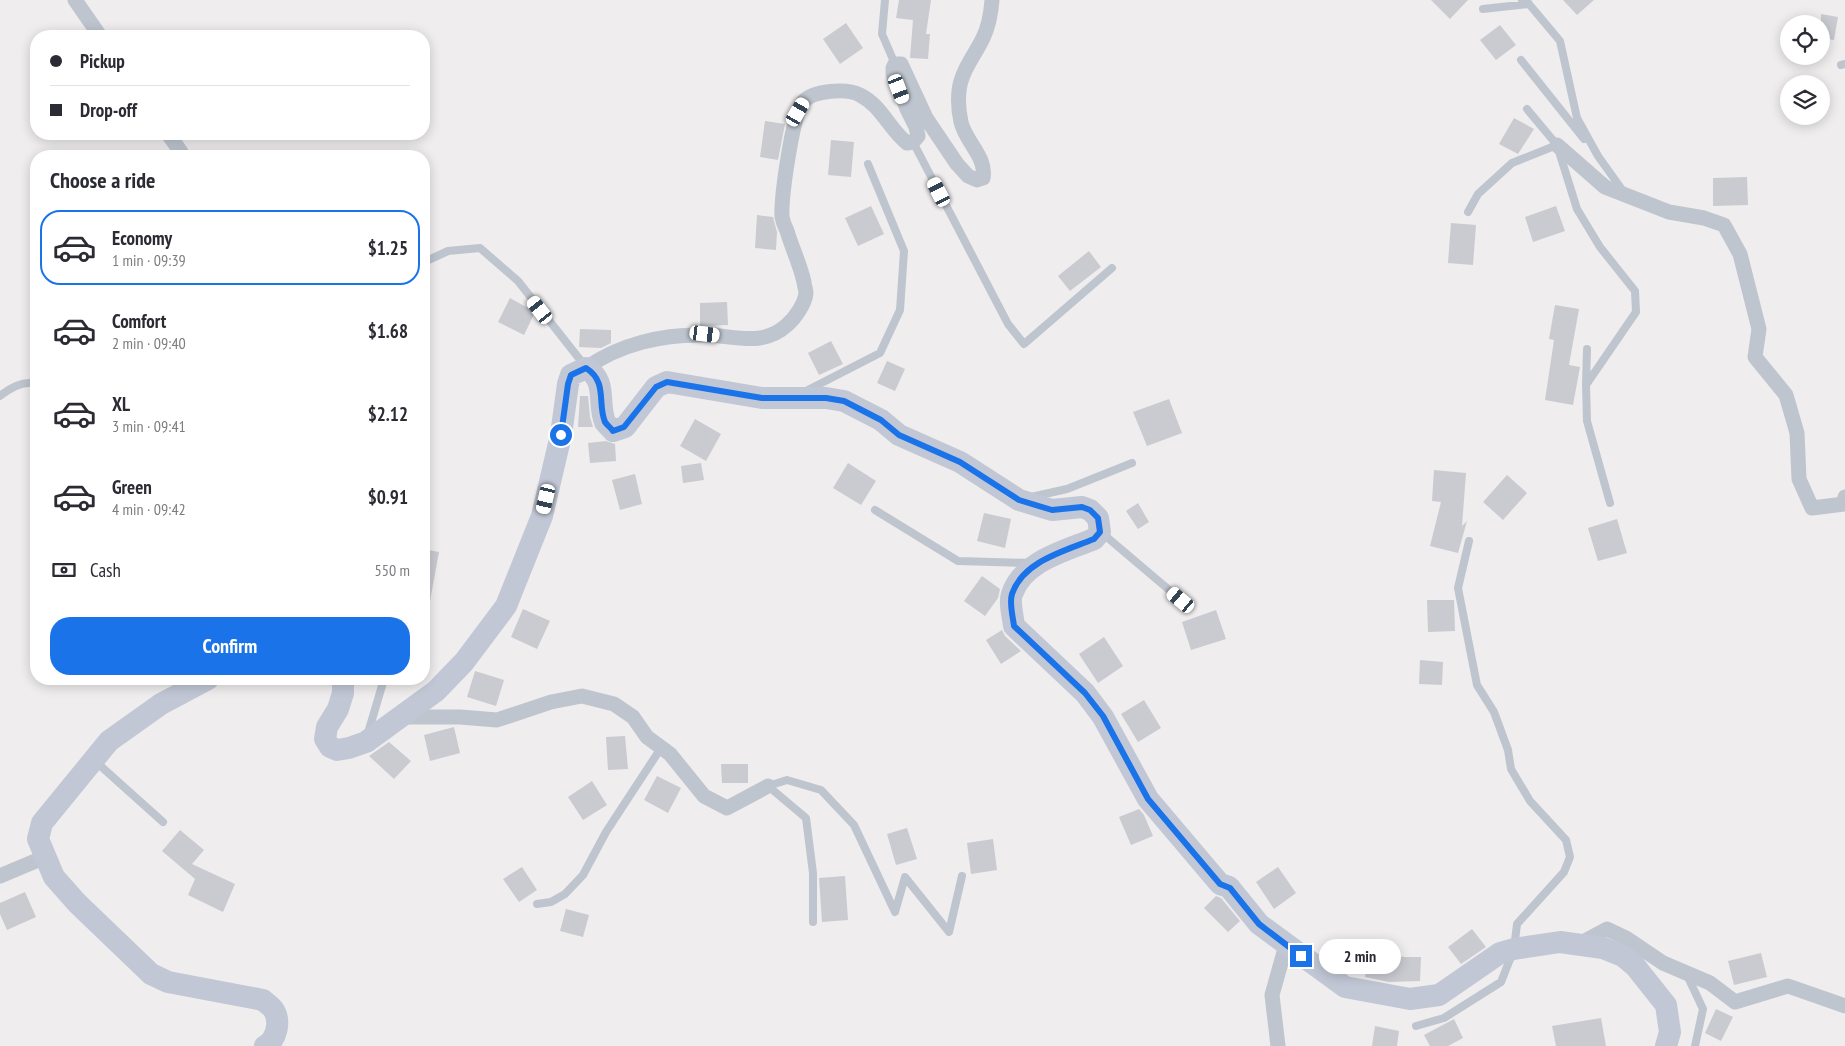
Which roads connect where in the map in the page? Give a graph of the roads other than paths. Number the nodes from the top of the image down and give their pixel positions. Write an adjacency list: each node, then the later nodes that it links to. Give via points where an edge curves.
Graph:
1 (74, 0): 6 (street)
2 (885, 0): 8 (lane, via 882,34)
3 (992, 0): 8 (street, via 984,37 963,75 959,90 961,122 983,163 983,178 978,180 968,176 957,164 926,118 902,64)
4 (1525, 2): 5 (lane); 12 (lane, via 1560,41 1577,118)
5 (1482, 9)
6 (96, 30)
7 (1521, 60): 12 (lane)
8 (895, 64): 10 (street, via 893,74 916,127 918,136)
9 (1527, 109): 11 (lane)
10 (913, 142): 17 (lane, via 1008,324 1024,344); 19 (street, via 907,143 898,136 881,112 859,94 837,91 804,101 798,112 786,169 782,218 806,292 800,310 788,325 760,339 705,334 660,337 608,354)
11 (1557, 145): 14 (street, via 1605,187); 15 (lane, via 1512,163 1478,194); 21 (lane, via 1577,209 1600,247 1635,291 1636,312)
12 (1598, 156): 14 (lane)
13 (868, 164): 23 (lane, via 904,251 900,310 880,353)
14 (1625, 194): 25 (street, via 1670,212 1704,218 1724,226 1740,254 1759,329 1755,357 1786,395 1797,433 1799,479 1812,508 1844,504)
15 (1468, 212)
16 (430, 259): 19 (lane, via 448,251 480,248 518,281)
17 (1112, 268)
18 (1587, 349): 21 (lane)
19 (586, 368): 23 (street, via 593,372 599,383 605,422 613,431 624,427 656,387 667,382 762,398); 36 (street, via 571,375 542,516 506,606 464,662 436,691)
20 (30, 382): 22 (lane, via 9,388)
21 (1586, 385): 27 (lane, via 1587,421)
22 (0, 396)
23 (794, 398): 26 (street, via 844,401 881,420 899,435 960,462)
24 (1132, 463): 26 (lane, via 1067,489)
25 (1845, 497)
26 (1019, 500): 29 (street, via 1052,510 1082,507 1090,510 1098,518)
27 (1610, 503)
28 (875, 510): 31 (lane, via 958,561)
29 (1100, 532): 31 (street, via 1094,539); 32 (lane)
30 (1469, 541): 49 (lane, via 1458,588 1477,685 1494,712 1511,768 1530,801 1566,840 1570,857 1564,872 1517,924)
31 (1037, 563): 48 (street, via 1022,577 1011,596 1014,626 1085,693 1103,716 1148,799 1220,884 1230,888 1259,924)
32 (1181, 600)
33 (197, 685): 39 (street, via 161,704 109,741)
34 (343, 685): 37 (street, via 338,709 327,727 326,739 330,747 337,750)
35 (382, 685): 37 (lane)
36 (402, 717): 37 (street); 38 (street, via 496,720 551,702 582,696 614,704 634,717 647,737)
37 (366, 742)
38 (661, 748): 40 (street, via 670,754 704,796 727,808); 45 (lane, via 606,832 583,875 565,894 551,902)
39 (94, 759): 41 (lane); 42 (street, via 42,824 38,839)
40 (768, 786): 44 (lane, via 787,780 821,790 854,825 895,912 905,877 949,932); 46 (lane, via 806,818 813,873)
41 (163, 822)
42 (45, 857): 43 (street); 53 (street, via 54,877 77,903 151,974 168,982 264,1000 274,1010 277,1022 276,1034)
43 (0, 876)
44 (962, 876)
45 (537, 904)
46 (813, 922)
47 (1579, 944): 49 (street, via 1560,942); 50 (street, via 1607,929); 55 (street, via 1603,948 1623,956 1635,966 1666,1005 1670,1032)
48 (1286, 945): 49 (street, via 1346,987 1410,999 1439,995 1500,953); 54 (street, via 1272,995)
49 (1514, 949): 52 (lane, via 1501,982 1444,1018)
50 (1686, 973): 51 (street, via 1710,983 1735,1002 1788,986); 56 (lane, via 1703,1010)
51 (1845, 1006)
52 (1416, 1026)
53 (265, 1046)
54 (1278, 1046)
55 (1666, 1046)
56 (1694, 1046)

